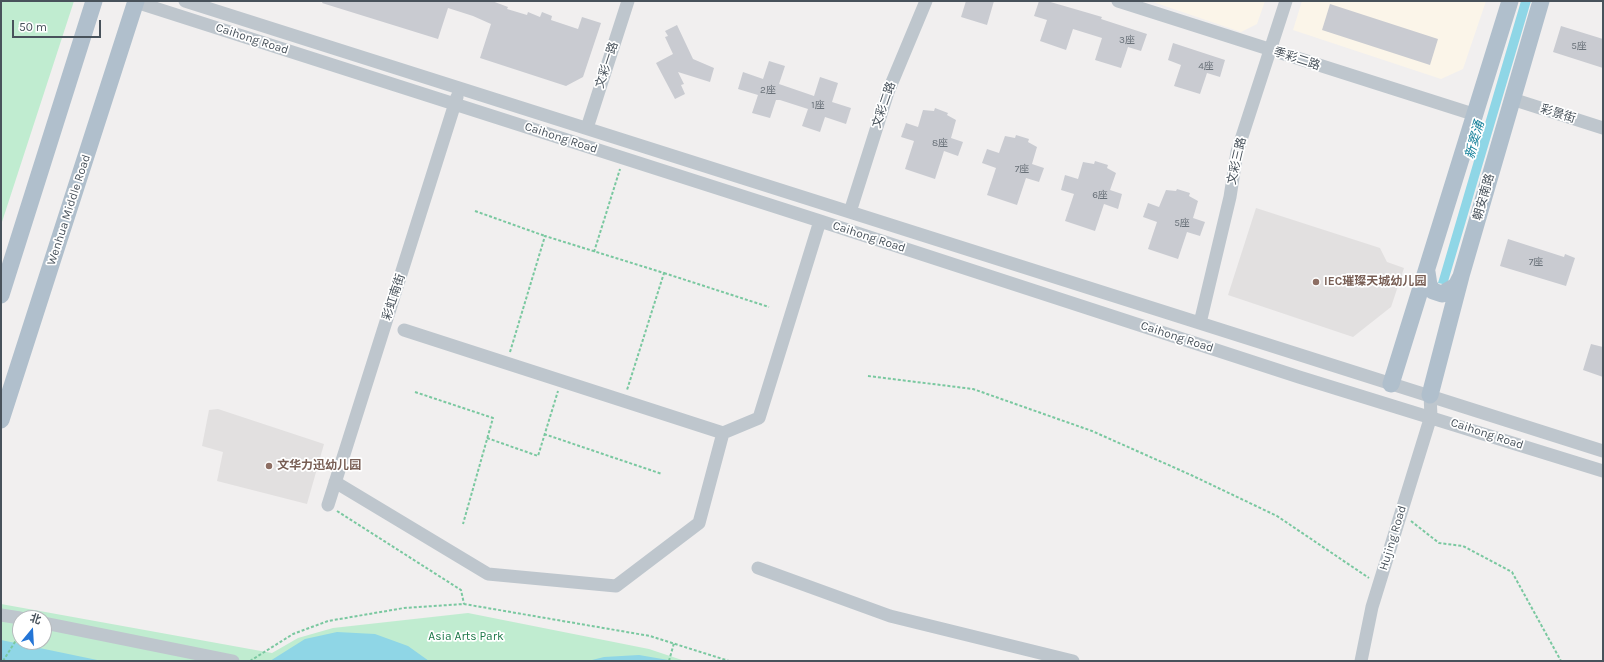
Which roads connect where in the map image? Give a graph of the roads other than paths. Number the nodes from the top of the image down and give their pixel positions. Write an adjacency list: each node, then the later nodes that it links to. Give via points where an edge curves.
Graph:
1 (94, 1): 21 (main road)
2 (185, 1): 11 (street, Caihong Road)
3 (628, 1): 15 (street, 文彩一路)
4 (926, 1): 17 (street, 文彩二路, via 888,92)
5 (1118, 1): 10 (street, 季彩二路)
6 (1286, 1): 10 (street, 文彩三路)
7 (1510, 1): 14 (main road)
8 (1541, 1): 12 (main road, 朝安南路)
9 (136, 2): 13 (street, Caihong Road); 28 (main road, Wenhua Middle Road)
10 (1270, 50): 14 (street, 季彩二路); 22 (street, 文彩三路, via 1237,152 1230,197)
11 (460, 88): 13 (street, 彩虹南街); 15 (street, Caihong Road)
12 (1512, 99): 16 (street, 彩景街); 20 (main road, 朝安南路)
13 (455, 104): 18 (street, Caihong Road); 32 (street, 彩虹南街)
14 (1476, 115): 19 (main road)
15 (587, 128): 17 (street, Caihong Road)
16 (1603, 128)
17 (850, 212): 22 (street, Caihong Road)
18 (820, 221): 26 (street, Caihong Road, via 1299,377); 29 (street, via 759,418)
19 (1427, 272): 20 (main road, via 1429,285 1433,291 1442,294 1456,286); 24 (main road)
20 (1461, 276): 25 (main road, 朝安南路)
21 (1, 295)
22 (1200, 323): 24 (street, Caihong Road)
23 (404, 330): 29 (street)
24 (1391, 384): 25 (street, Caihong Road); 26 (street)
25 (1430, 395): 27 (street, Hujing Road); 30 (street, Caihong Road)
26 (1418, 412): 27 (street, Caihong Road)
27 (1431, 416): 31 (street, Caihong Road); 40 (street, Hujing Road, via 1372,607)
28 (1, 420)
29 (723, 434): 32 (street, via 699,522 616,586 488,574)
30 (1603, 451)
31 (1603, 471)
32 (335, 482): 33 (street, 彩虹南街)
33 (328, 505)
34 (758, 568): 39 (street, via 890,616)
35 (1, 615): 36 (street)
36 (12, 617)
37 (52, 625): 38 (street)
38 (233, 661)
39 (1073, 661)
40 (1361, 661)

